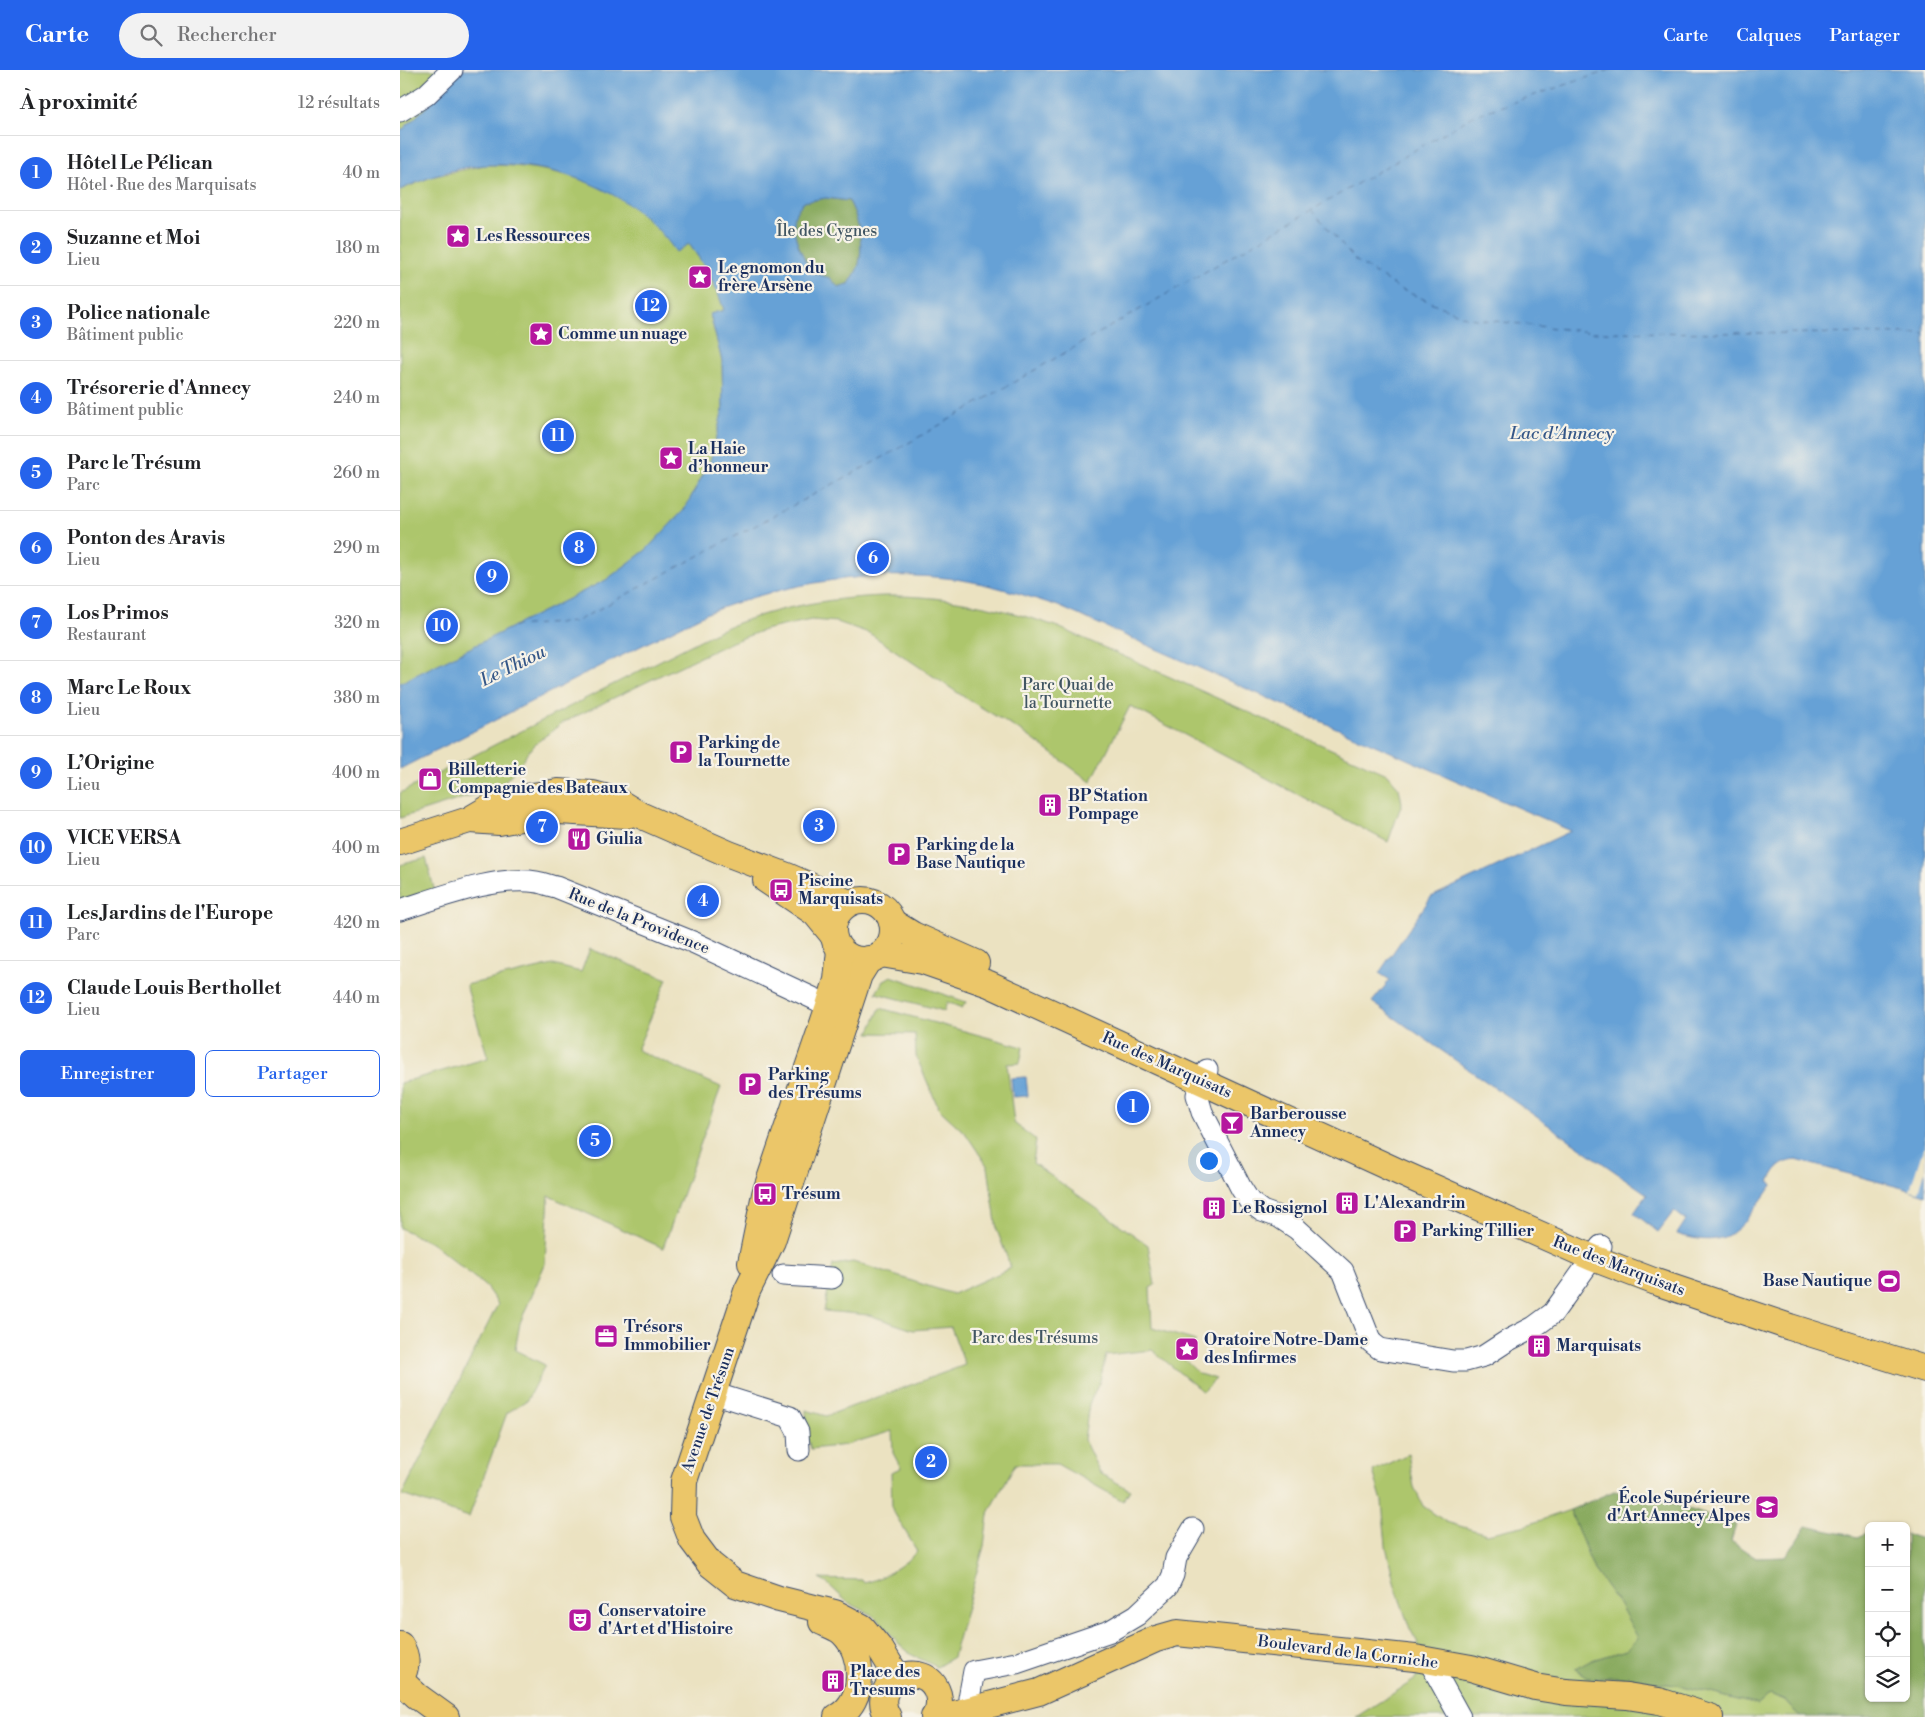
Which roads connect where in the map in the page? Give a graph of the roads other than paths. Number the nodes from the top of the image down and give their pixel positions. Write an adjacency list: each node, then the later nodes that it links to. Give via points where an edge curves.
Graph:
1 (452, 70): 2 (street, via 426,95)
2 (400, 111)
3 (400, 842): 4 (main road, via 469,820 499,822 558,811 584,811 640,815)
4 (729, 854): 5 (main road); 8 (main road, via 814,913)
5 (849, 903): 7 (main road, via 860,900 874,902 885,910); 8 (main road, via 836,916 832,929)
6 (400, 910): 10 (street, Rue de la Providence, via 493,884 537,882 702,946)
7 (892, 922): 9 (main road, via 891,940); 12 (main road, Rue des Marquisats)
8 (836, 943): 9 (main road, via 853,959); 10 (main road, Avenue de Trésum, via 836,980)
9 (875, 957): 11 (main road, Avenue de Trésum, via 859,975); 12 (main road, Rue des Marquisats, via 923,961 989,984)
10 (829, 1006): 11 (street, via 834,1024); 16 (main road, Avenue de Trésum, via 764,1194)
11 (834, 1048): 16 (main road, Avenue de Trésum, via 772,1240)
12 (1204, 1075): 13 (main road, Rue des Marquisats, via 1399,1172); 13 (street, via 1197,1095 1202,1112 1250,1202 1297,1229 1343,1271 1371,1342 1380,1349 1452,1361 1484,1356 1553,1313)
13 (1597, 1252): 17 (main road, Rue des Marquisats, via 1657,1267); 18 (main road, Rue des Marquisats, via 1656,1282)
14 (783, 1275): 15 (street)
15 (832, 1278)
16 (747, 1292): 19 (main road, Avenue de Trésum)
17 (1925, 1354)
18 (1925, 1369)
19 (713, 1393): 20 (street, via 790,1417 798,1432); 22 (main road, Avenue de Trésum, via 684,1481 683,1517 692,1540 710,1564 736,1584)
20 (799, 1450)
21 (1193, 1529): 28 (street, via 1176,1558 1168,1586 1137,1615 1110,1632 1016,1663 974,1671)
22 (809, 1606): 25 (main road, Avenue de Trésum, via 835,1613 862,1627); 31 (main road, via 816,1618 842,1632 856,1655 858,1686 852,1704)
23 (400, 1645): 26 (main road, via 406,1663)
24 (1429, 1661): 28 (main road, Boulevard de la Corniche, via 1177,1633 1156,1639 1039,1692 1021,1698); 34 (street); 35 (main road, Boulevard de la Corniche, via 1471,1668 1535,1687 1659,1701)
25 (898, 1678): 27 (main road, Boulevard de la Corniche, via 918,1675); 30 (main road, via 884,1694)
26 (400, 1680): 29 (main road)
27 (935, 1688): 28 (main road, Boulevard de la Corniche, via 947,1694); 32 (main road, via 939,1705)
28 (982, 1700): 33 (main road, Boulevard de la Corniche)
29 (442, 1716)
30 (885, 1716)
31 (837, 1717)
32 (934, 1717)
33 (942, 1717)
34 (1460, 1717)
35 (1710, 1717)

